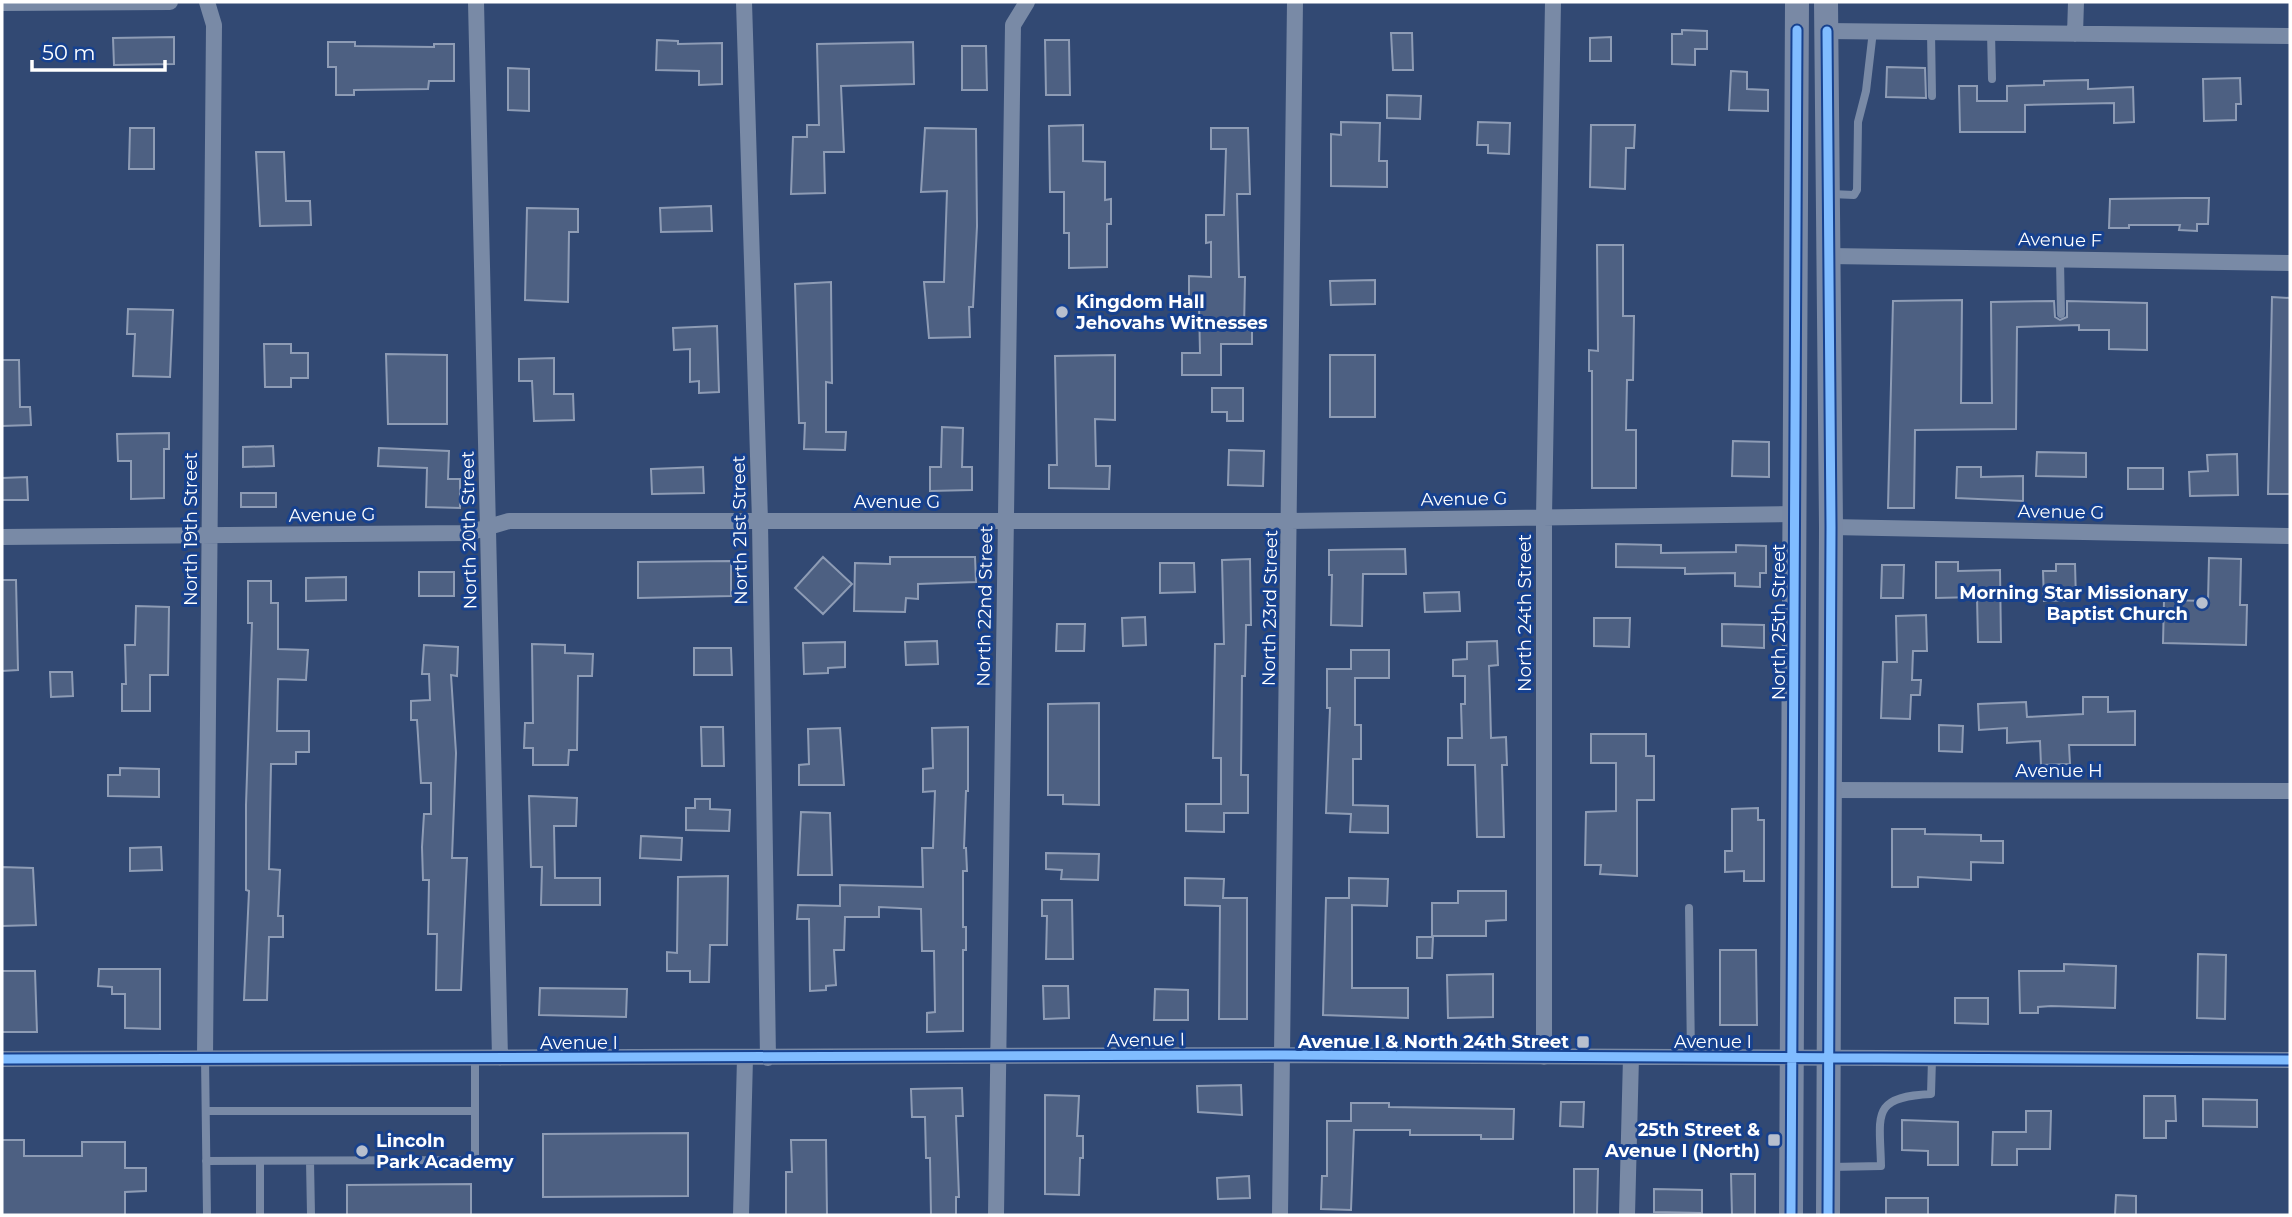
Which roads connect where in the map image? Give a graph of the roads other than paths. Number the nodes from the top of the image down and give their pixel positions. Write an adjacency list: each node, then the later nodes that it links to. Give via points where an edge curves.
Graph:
1 (170, 2): 11 (street)
2 (207, 2): 33 (street, North 19th Street, via 214,25)
3 (476, 2): 32 (street, North 20th Street)
4 (744, 2): 28 (street, North 21st Street)
5 (1027, 2): 30 (street, North 22nd Street, via 1013,24)
6 (1295, 2): 29 (street, North 23rd Street)
7 (1553, 2): 27 (street, North 24th Street)
8 (1797, 2): 12 (main road, North 25th Street)
9 (1826, 2): 13 (main road)
10 (2076, 2): 17 (street)
11 (2, 4)
12 (1797, 30): 22 (main road, via 1815,86 1818,230); 26 (main road, North 25th Street)
13 (1827, 31): 14 (street); 21 (main road)
14 (1873, 31): 15 (street); 21 (lane, via 1858,122 1857,190 1854,195)
15 (1931, 32): 16 (street); 20 (lane)
16 (1991, 33): 17 (street); 19 (lane)
17 (2076, 34): 18 (street)
18 (2290, 36)
19 (1993, 79)
20 (1932, 96)
21 (1828, 194): 22 (main road)
22 (1829, 256): 23 (street, Avenue F); 31 (main road)
23 (2060, 260): 24 (street, Avenue F); 25 (lane)
24 (2290, 263)
25 (2060, 314)
26 (1794, 514): 27 (street, Avenue G); 36 (main road, via 1813,526 1818,545 1819,712); 50 (main road, North 25th Street)
27 (1544, 517): 29 (street, Avenue G); 42 (street, North 24th Street)
28 (760, 521): 30 (street, Avenue G); 32 (street, Avenue G, via 509,521); 48 (street, North 21st Street)
29 (1290, 521): 30 (street, Avenue G); 40 (street, North 23rd Street)
30 (1005, 522): 49 (street, North 22nd Street)
31 (1831, 527): 34 (street, Avenue G); 36 (main road)
32 (488, 528): 33 (street, Avenue G, via 468,533); 46 (street, North 20th Street)
33 (210, 536): 35 (street, Avenue G); 41 (street, North 19th Street)
34 (2290, 536)
35 (2, 537)
36 (1829, 735): 37 (main road)
37 (1828, 790): 38 (street, Avenue H); 51 (main road)
38 (2290, 791)
39 (1689, 908): 44 (lane)
40 (1284, 1055): 42 (street, Avenue I); 49 (street, Avenue I); 66 (street, North 23rd Street)
41 (205, 1057): 45 (street, Avenue I); 52 (street, Avenue I); 55 (lane)
42 (1544, 1057): 43 (street, Avenue I)
43 (1631, 1057): 44 (street, Avenue I); 67 (street)
44 (1691, 1057): 50 (street, Avenue I)
45 (475, 1058): 46 (street, Avenue I); 56 (lane)
46 (500, 1058): 47 (street, Avenue I)
47 (745, 1058): 48 (street, Avenue I); 64 (street)
48 (768, 1058): 49 (street, Avenue I)
49 (999, 1058): 65 (street, North 22nd Street)
50 (1793, 1058): 51 (street, Avenue I); 68 (main road, North 25th Street)
51 (1828, 1058): 53 (street, Avenue I); 60 (main road)
52 (2, 1059)
53 (1932, 1059): 54 (street, Avenue I); 60 (lane, via 1931,1094 1905,1095 1886,1105 1880,1114 1881,1166)
54 (2290, 1060)
55 (206, 1111): 56 (lane); 57 (lane)
56 (475, 1111): 59 (lane, via 475,1160)
57 (206, 1161): 58 (lane); 61 (lane)
58 (260, 1161): 59 (lane); 62 (lane)
59 (310, 1161): 63 (lane)
60 (1828, 1167): 69 (main road)
61 (207, 1215)
62 (260, 1215)
63 (311, 1215)
64 (741, 1215)
65 (996, 1215)
66 (1280, 1215)
67 (1626, 1215)
68 (1791, 1215)
69 (1828, 1215)

